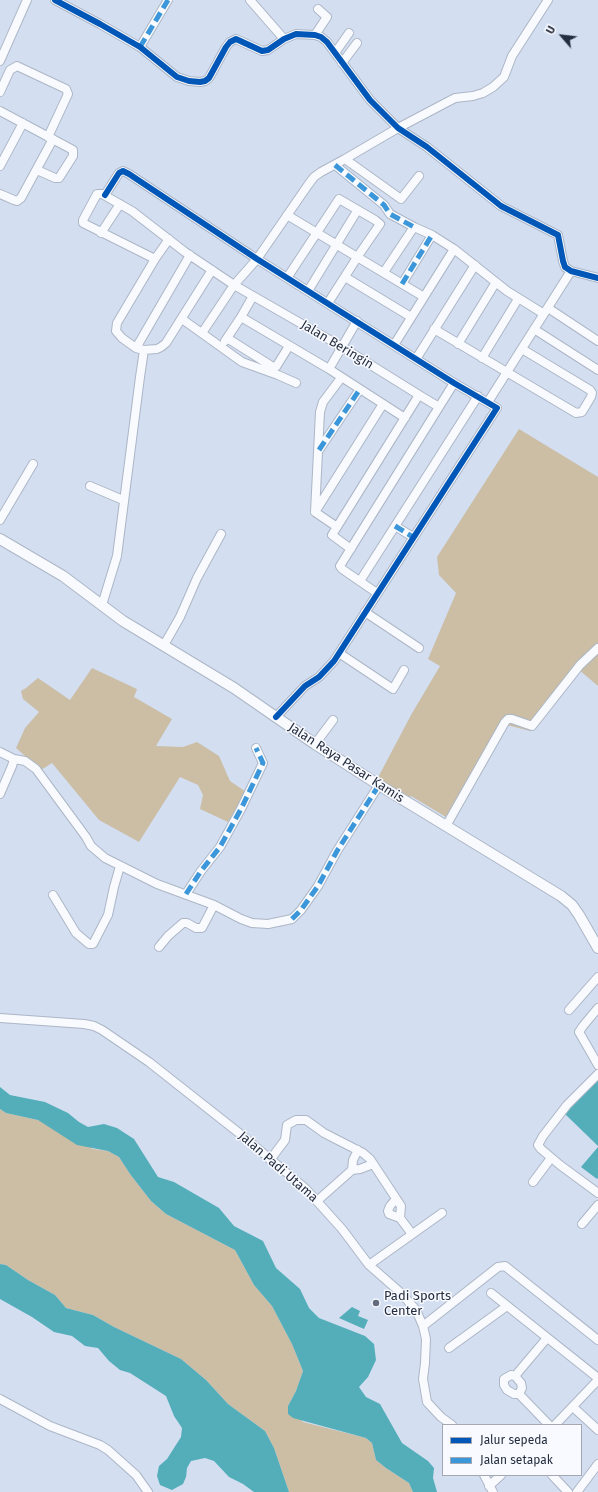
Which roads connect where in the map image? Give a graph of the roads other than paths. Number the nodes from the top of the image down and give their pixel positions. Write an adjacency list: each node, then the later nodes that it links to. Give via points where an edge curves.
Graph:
1 (27, 0): 13 (street)
2 (55, 0): 11 (street)
3 (168, 0): 11 (street)
4 (250, 0): 9 (street)
5 (548, 0): 18 (street, via 512,56 504,77 493,87 473,96 455,98)
6 (318, 9): 8 (street, via 327,17)
7 (349, 34): 12 (street)
8 (314, 35): 9 (street, via 296,34); 12 (street, via 327,42)
9 (284, 39): 11 (street, via 262,51 236,39 230,42 209,78 200,82 189,82 177,77)
10 (357, 43): 14 (street)
11 (140, 47)
12 (335, 53): 14 (street)
13 (0, 61)
14 (342, 63): 18 (street, via 370,100)
15 (0, 92): 19 (street, via 10,70 17,66 66,89 68,94)
16 (0, 111): 17 (street)
17 (23, 123): 19 (street); 22 (street)
18 (398, 128): 20 (street); 45 (street, via 432,151 501,206 558,235 564,265)
19 (50, 138): 23 (street); 23 (street, via 73,150 73,156 59,178)
20 (345, 159): 21 (street); 24 (street, via 401,199)
21 (335, 165): 29 (street, via 384,205); 30 (street, via 314,177)
22 (0, 166)
23 (37, 170): 25 (street, via 20,200)
24 (419, 176)
25 (0, 194)
26 (105, 195): 27 (street, Jalan Beringin); 33 (street, via 96,194 83,220 85,225); 42 (street, via 123,171)
27 (120, 204): 33 (street); 36 (street, Jalan Beringin)
28 (357, 211): 31 (street); 34 (street, via 339,199); 37 (street)
29 (390, 214): 31 (street); 32 (street)
30 (287, 215): 34 (street); 42 (street)
31 (380, 224): 40 (street)
32 (414, 227): 35 (street); 46 (street)
33 (102, 233): 41 (street)
34 (318, 234): 37 (street); 48 (street)
35 (432, 236): 38 (street); 51 (street)
36 (169, 239): 39 (street, Jalan Beringin); 41 (street)
37 (337, 244): 40 (street); 53 (street)
38 (454, 249): 43 (street); 55 (street)
39 (190, 255): 44 (street, Jalan Beringin); 72 (street)
40 (358, 256): 46 (street); 47 (street)
41 (155, 259): 72 (street, via 117,323 118,335)
42 (258, 259): 48 (street); 52 (street)
43 (475, 265): 50 (street); 63 (street)
44 (212, 270): 52 (street, Jalan Beringin); 61 (street)
45 (571, 271): 49 (street); 58 (street)
46 (384, 272): 51 (street)
47 (345, 277): 57 (street); 60 (street)
48 (287, 278): 53 (street)
49 (598, 278)
50 (496, 282): 56 (street); 69 (street)
51 (402, 284): 55 (street)
52 (234, 285): 54 (street, Jalan Beringin); 65 (street)
53 (308, 291): 57 (street)
54 (253, 296): 59 (street); 71 (street, Jalan Beringin)
55 (424, 297): 60 (street)
56 (518, 299): 58 (street); 76 (street)
57 (328, 303): 62 (street)
58 (546, 311): 64 (street); 67 (street)
59 (241, 317): 66 (street); 70 (street)
60 (411, 317): 68 (street)
61 (182, 319): 65 (street); 74 (street, via 166,343 157,349)
62 (356, 321): 68 (street); 71 (street)
63 (434, 329): 69 (street); 77 (street)
64 (534, 330): 75 (street); 79 (street)
65 (202, 333): 73 (street)
66 (227, 338): 70 (street, via 273,367 276,367); 73 (street)
67 (598, 341)
68 (394, 344): 77 (street)
69 (458, 344): 76 (street)
70 (289, 346): 78 (street)
71 (342, 347): 78 (street); 85 (street, Jalan Beringin)
72 (136, 348): 74 (street)
73 (221, 348): 82 (street, via 242,362)
74 (144, 350): 94 (street)
75 (522, 350): 80 (street); 80 (street, via 590,390 592,395 582,412 576,413)
76 (482, 358): 80 (street)
77 (416, 359): 83 (street)
78 (329, 369): 81 (street)
79 (598, 370)
80 (507, 373): 87 (street)
81 (341, 378): 84 (street); 91 (street, via 321,408)
82 (296, 383)
83 (454, 383): 86 (street); 89 (street)
84 (360, 389): 88 (street); 91 (street)
85 (419, 395): 89 (street, Jalan Beringin); 90 (street)
86 (478, 396): 87 (street); 97 (street)
87 (488, 402): 100 (street, via 497,408)
88 (383, 404): 90 (street); 95 (street)
89 (439, 407): 102 (street)
90 (405, 418): 98 (street)
91 (319, 450): 95 (street)
92 (33, 464): 96 (street)
93 (90, 486): 94 (street)
94 (123, 500): 105 (street, via 117,556)
95 (315, 512): 98 (street)
96 (0, 520)
97 (395, 526): 100 (street); 103 (street)
98 (337, 527): 102 (street, via 332,536)
99 (221, 534): 107 (street)
100 (413, 537): 104 (street)
101 (0, 539): 105 (main road, Jalan Raya Pasar Kamis, via 63,576)
102 (351, 548): 103 (street, via 340,568)
103 (360, 581): 104 (street)
104 (377, 593): 106 (street)
105 (102, 604): 107 (main road, Jalan Raya Pasar Kamis, via 123,621)
106 (365, 612): 108 (street); 110 (street)
107 (164, 645): 112 (main road, Jalan Raya Pasar Kamis)
108 (419, 648)
109 (598, 648): 120 (street, via 580,665 532,726 512,719 505,722)
110 (338, 653): 111 (street, via 393,689); 112 (street, via 325,671 305,686)
111 (404, 670)
112 (276, 717): 114 (main road, Jalan Raya Pasar Kamis)
113 (333, 720): 114 (street)
114 (315, 744): 118 (main road, Jalan Raya Pasar Kamis)
115 (256, 748): 122 (street, via 263,763 241,809 220,847)
116 (0, 752): 117 (street)
117 (14, 759): 119 (street); 121 (street, via 25,761 36,769 94,850)
118 (379, 785): 120 (main road, Jalan Raya Pasar Kamis); 124 (street, via 318,886 292,919 268,924 252,923)
119 (0, 794)
120 (446, 826): 125 (main road, Jalan Raya Pasar Kamis, via 561,896 572,905)
121 (120, 866): 122 (street, via 157,884); 123 (street, via 108,915 93,944 89,944 76,933)
122 (186, 894): 124 (street)
123 (53, 895)
124 (214, 905): 126 (street, via 202,928 183,923)
125 (598, 947)
126 (159, 948)
127 (598, 977): 129 (street)
128 (598, 1008): 131 (street, via 579,1032)
129 (569, 1010)
130 (0, 1018): 135 (street, Jalan Padi Utama, via 84,1024 102,1030 149,1062)
131 (598, 1066)
132 (598, 1074): 134 (street, via 567,1105 538,1143)
133 (358, 1150): 135 (street, via 301,1119 287,1125 286,1140); 136 (street); 137 (street)
134 (552, 1158): 138 (street); 139 (street)
135 (270, 1160): 141 (street, Jalan Padi Utama)
136 (373, 1164): 137 (street, via 360,1170); 140 (street)
137 (352, 1170): 141 (street)
138 (533, 1182)
139 (598, 1193)
140 (396, 1199): 144 (street, via 401,1206); 144 (street, via 388,1211 391,1216)
141 (317, 1201): 147 (street, Jalan Padi Utama)
142 (598, 1205): 145 (street)
143 (442, 1213): 146 (street)
144 (400, 1218): 146 (street)
145 (582, 1224)
146 (412, 1234): 147 (street)
147 (369, 1265): 150 (street, Jalan Padi Utama, via 409,1301)
148 (491, 1293): 149 (street)
149 (507, 1306): 151 (street); 153 (street)
150 (423, 1326): 152 (street, via 498,1267 505,1266); 159 (street, Jalan Padi Utama, via 426,1350 423,1379 427,1402)
151 (548, 1338): 154 (street); 155 (street)
152 (598, 1340)
153 (449, 1348)
154 (515, 1376): 156 (street, via 521,1383); 156 (street, via 507,1376 504,1385 507,1390)
155 (598, 1379): 158 (street)
156 (519, 1394): 160 (street)
157 (0, 1399): 168 (street, via 45,1424 108,1450 136,1475)
158 (573, 1407): 161 (street); 162 (street)
159 (451, 1424)
160 (548, 1424)
161 (556, 1424)
162 (598, 1430)
163 (598, 1464): 170 (street)
164 (484, 1476): 167 (street)
165 (500, 1476): 167 (street)
166 (553, 1476): 169 (street)
167 (491, 1489)
168 (148, 1492)
169 (568, 1492)
170 (577, 1492)

